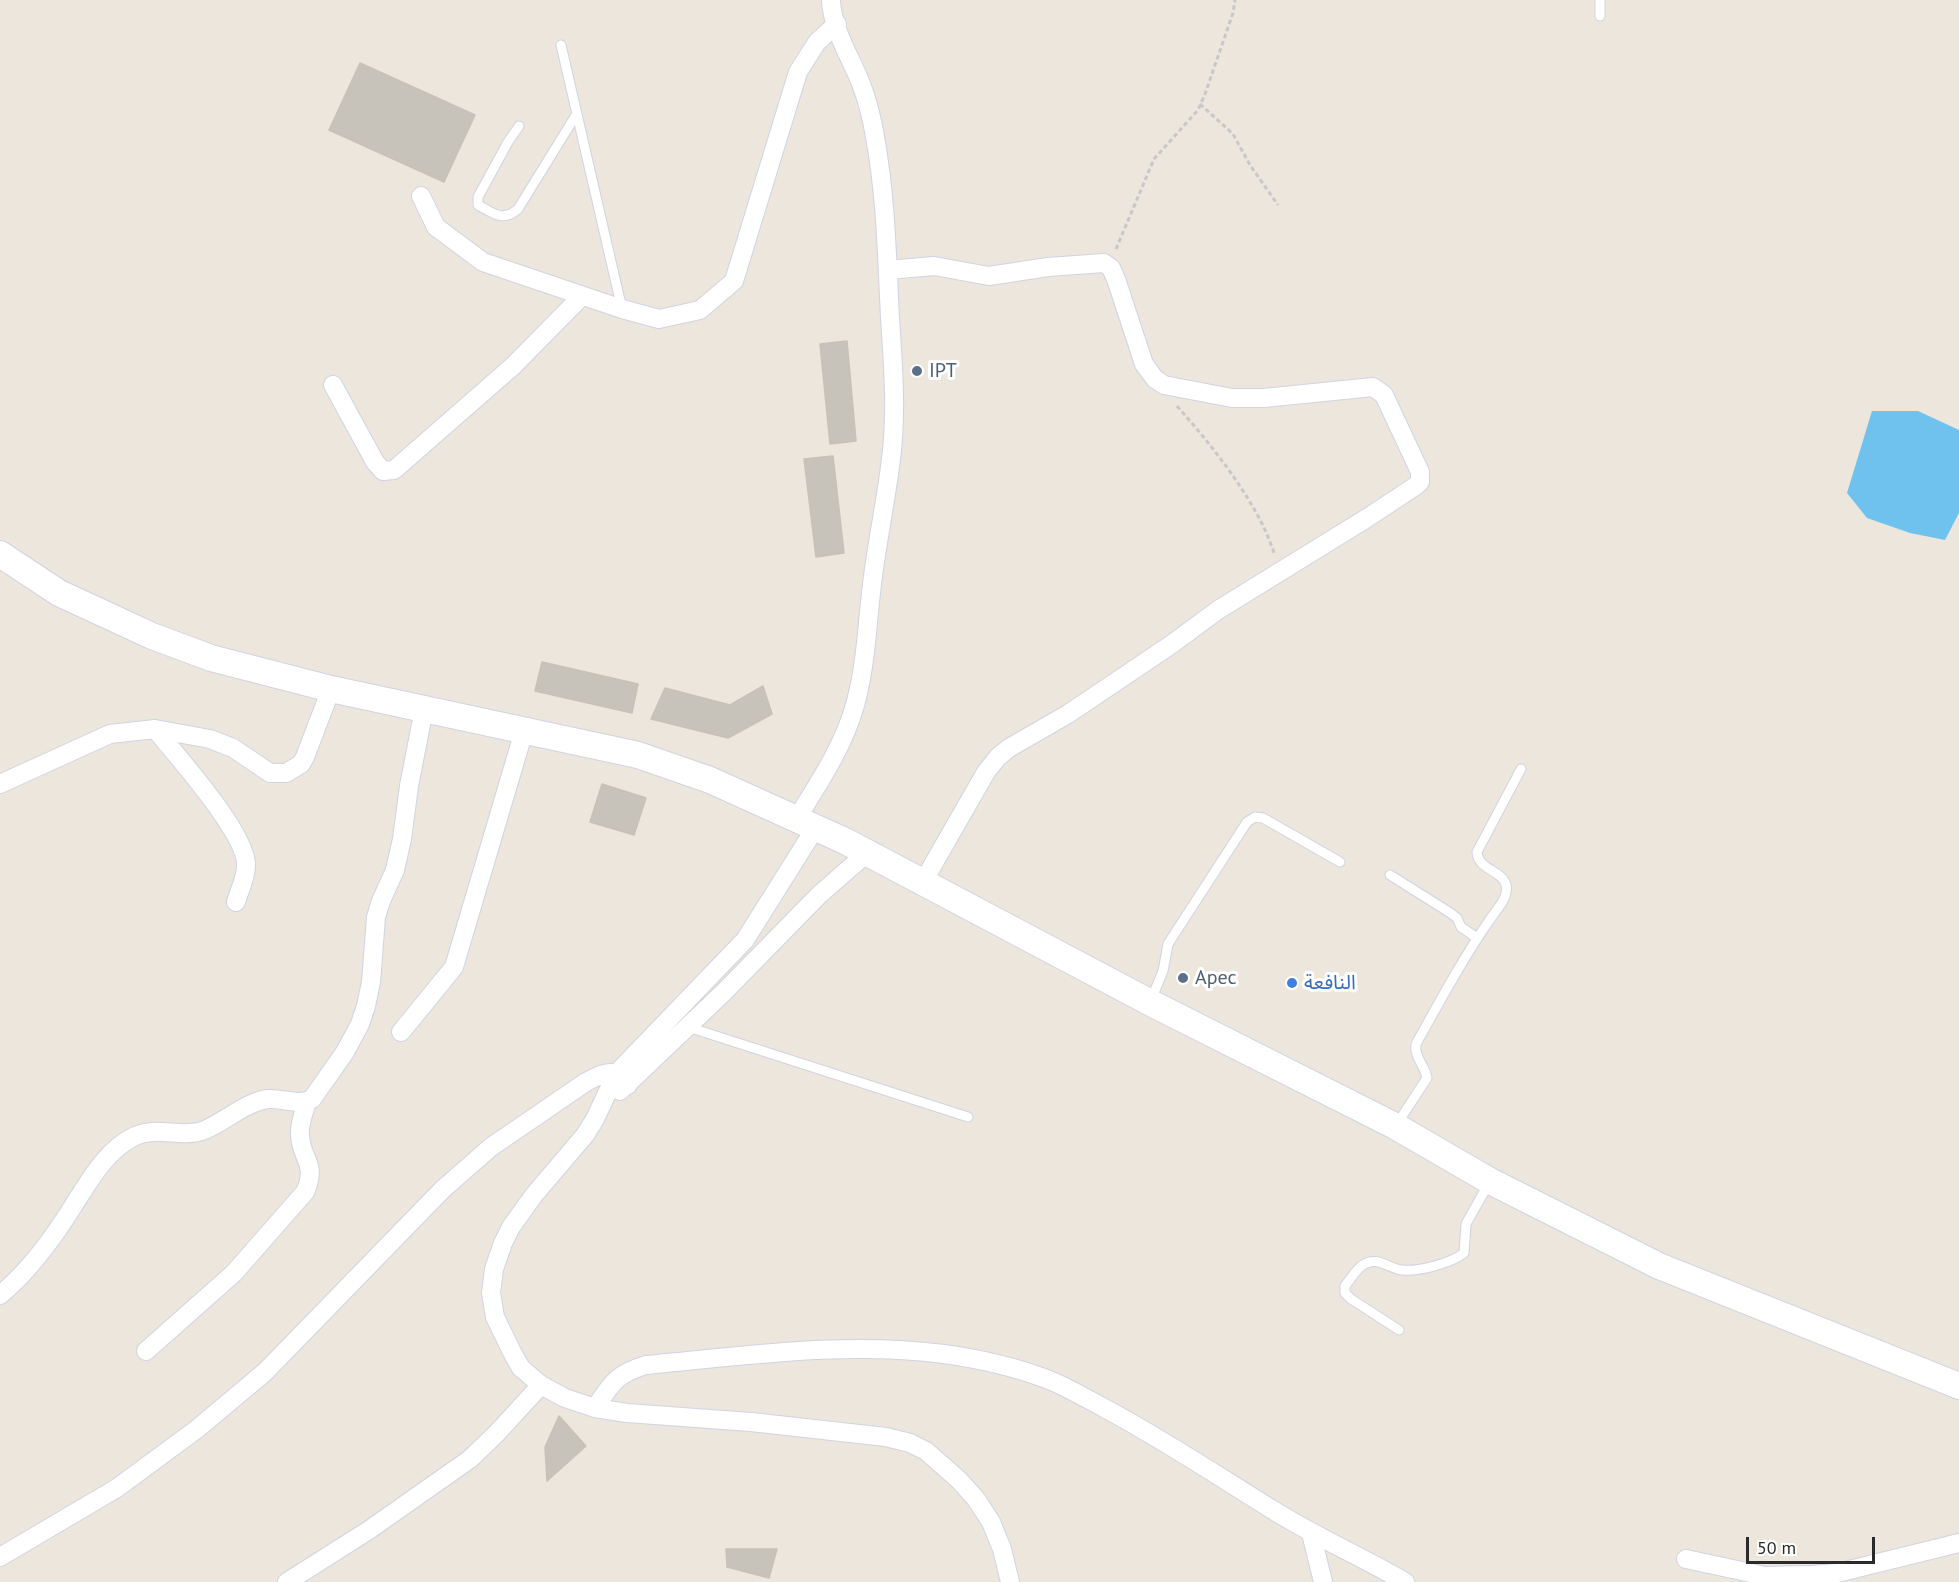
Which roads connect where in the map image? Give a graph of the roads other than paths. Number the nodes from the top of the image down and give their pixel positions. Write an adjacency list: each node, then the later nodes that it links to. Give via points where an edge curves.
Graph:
1 (831, 0): 4 (street)
2 (1600, 0): 3 (lane)
3 (1600, 16)
4 (837, 24): 9 (street, via 860,82 875,136); 11 (street, via 817,42 798,72 734,281 700,310 660,319)
5 (561, 45): 6 (lane)
6 (576, 115): 7 (lane, via 518,209 511,215 498,216 478,206 478,196); 11 (lane)
7 (519, 126)
8 (421, 196): 10 (street, via 436,227 483,262)
9 (888, 270): 20 (street, via 894,398 891,458 865,662 855,707 817,787); 24 (street, via 934,266 989,276 1104,262 1116,279 1144,364 1164,386 1232,398 1373,387 1384,395 1420,472 1420,482 1367,518 1218,610 1068,714 998,757)
10 (582, 296): 11 (street); 12 (street, via 513,366 394,470 383,471 375,462)
11 (622, 309)
12 (333, 385)
13 (0, 554): 14 (main road, via 59,593 152,636 211,658)
14 (331, 689): 15 (main road); 16 (street, via 305,757 286,773 270,773 233,748 210,739)
15 (424, 709): 17 (main road); 34 (street, via 395,870 376,917 366,1006 345,1052)
16 (155, 729): 19 (street, via 110,734); 25 (street, via 239,839 247,866)
17 (524, 731): 20 (main road, via 638,755 710,780); 32 (street, via 453,967)
18 (1521, 769): 26 (lane, via 1477,852 1481,863 1506,886 1504,900)
19 (0, 784)
20 (807, 823): 21 (main road); 27 (street, via 745,940)
21 (867, 853): 24 (main road); 28 (street, via 819,895)
22 (1340, 862): 29 (lane, via 1263,818 1247,822 1168,944 1163,971)
23 (1390, 875): 26 (lane, via 1449,912)
24 (923, 882): 29 (main road)
25 (236, 902)
26 (1477, 938): 36 (lane, via 1416,1044 1415,1052 1427,1078)
27 (709, 979): 28 (street); 30 (street)
28 (724, 992): 31 (street)
29 (1150, 1002): 36 (main road)
30 (670, 1018): 31 (lane); 33 (street)
31 (688, 1027): 33 (street); 35 (lane)
32 (401, 1032)
33 (622, 1080): 41 (street, via 578,1145 511,1227 494,1269 491,1293 495,1317 521,1368); 46 (street, via 607,1074 586,1082 491,1147 421,1210 266,1372 117,1488)
34 (307, 1102): 38 (street, via 261,1100 204,1130 151,1131 135,1136 105,1161 35,1260); 40 (street, via 300,1126 310,1171 305,1192 234,1273)
35 (968, 1117)
36 (1395, 1126): 37 (main road)
37 (1490, 1181): 39 (lane, via 1466,1224 1464,1253 1411,1271 1372,1261 1362,1265 1345,1286 1350,1299); 42 (main road, via 1676,1273)
38 (0, 1295)
39 (1399, 1330)
40 (146, 1351)
41 (541, 1385): 43 (street); 48 (street, via 470,1459 361,1536)
42 (1959, 1386)
43 (595, 1407): 44 (street, via 619,1377 646,1365 805,1350 880,1348 945,1354 1054,1382 1188,1456); 49 (street, via 837,1431 910,1443 943,1464 976,1499 991,1522)
44 (1311, 1533): 50 (street); 51 (street)
45 (1959, 1543): 47 (street, via 1811,1575 1765,1576)
46 (0, 1557)
47 (1686, 1559)
48 (287, 1582)
49 (1010, 1582)
50 (1323, 1582)
51 (1405, 1582)

